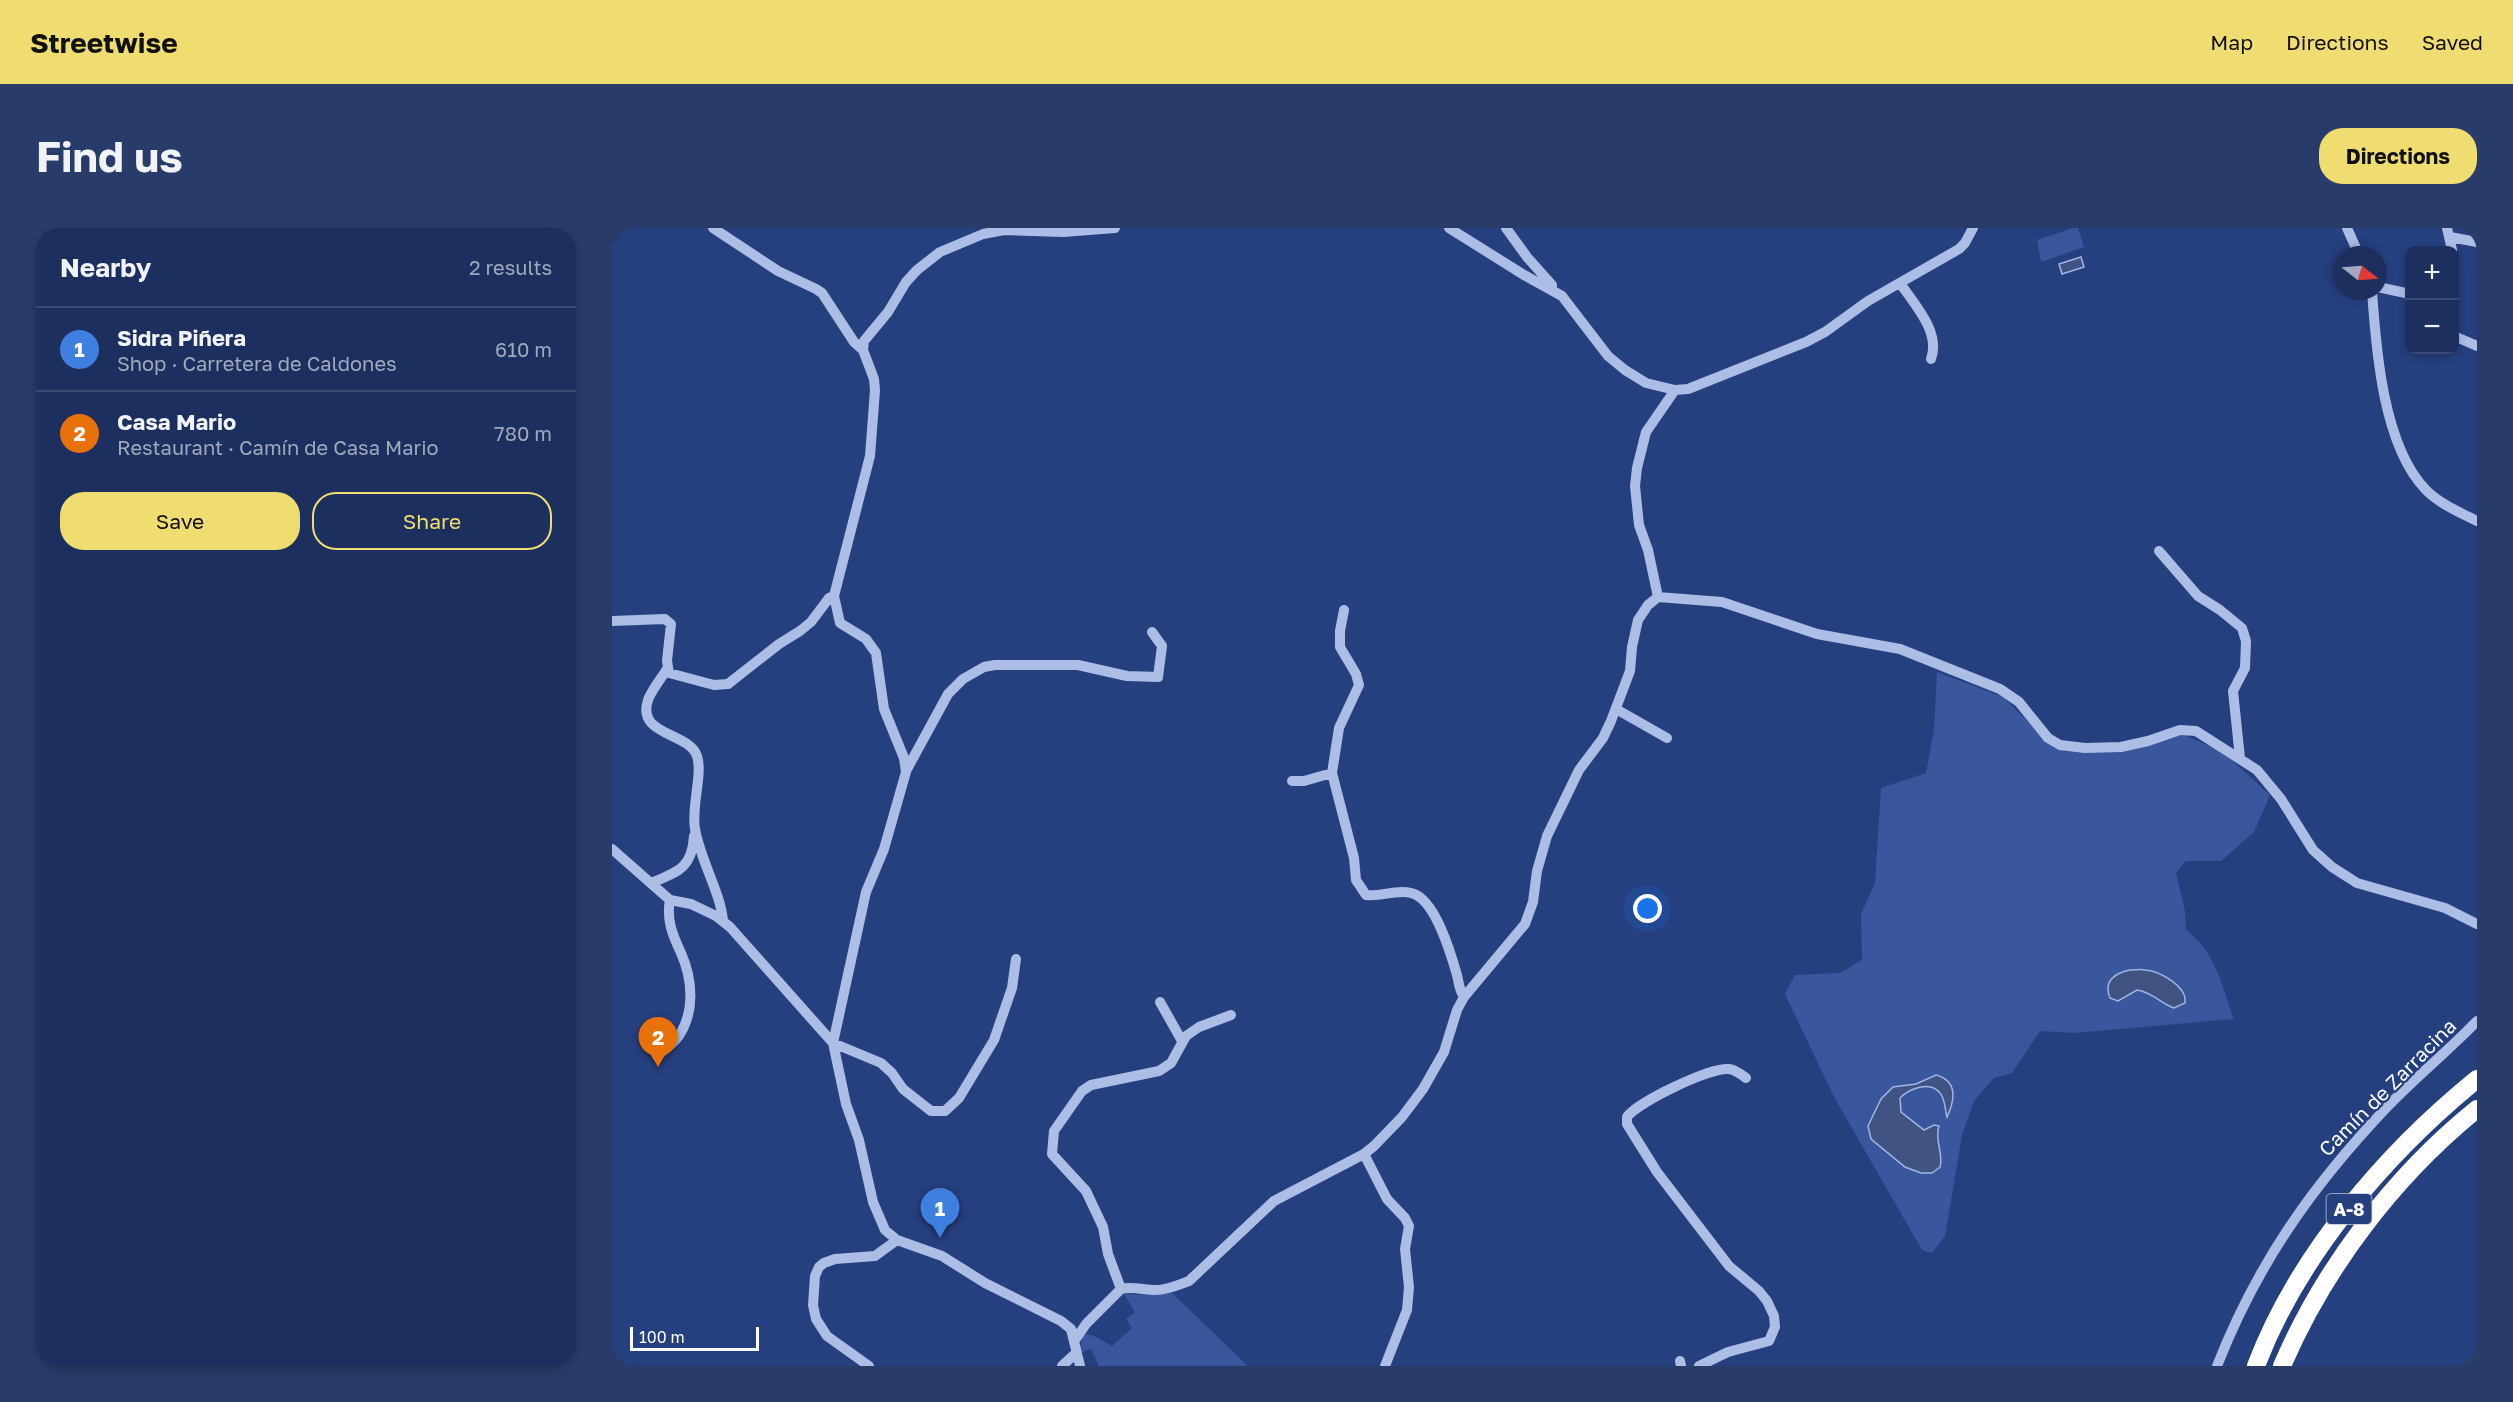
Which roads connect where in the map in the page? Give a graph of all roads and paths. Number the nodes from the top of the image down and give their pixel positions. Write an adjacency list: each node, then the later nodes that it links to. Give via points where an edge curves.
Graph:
1 (713, 228): 18 (street, via 778,272 816,289)
2 (1115, 228): 7 (street)
3 (1449, 228): 13 (street)
4 (1506, 228): 13 (street, via 1552,285)
5 (1973, 228): 11 (street, via 1959,249)
6 (2347, 228): 10 (street)
7 (982, 231): 18 (street, via 940,252 917,270 864,342)
8 (2449, 232): 9 (street)
9 (2477, 242)
10 (2355, 246)
11 (1900, 283): 19 (street, via 1930,331); 20 (street, via 1806,342 1688,389)
12 (2387, 289): 14 (street)
13 (1552, 291): 20 (street, via 1574,309 1592,337 1624,370 1646,383)
14 (2405, 294)
15 (2373, 300): 21 (street, via 2381,388 2406,458 2425,489)
16 (2459, 338): 17 (street)
17 (2477, 346)
18 (863, 350): 23 (street, via 875,390 870,456)
19 (1931, 359)
20 (1675, 390): 24 (street, via 1646,432 1635,486 1638,525)
21 (2477, 521)
22 (2158, 551): 31 (street, via 2198,596 2242,628 2246,641 2245,668 2233,691)
23 (834, 596): 28 (street, via 800,631 728,684 721,686 675,676); 32 (street, via 840,623 866,639 876,653 884,709)
24 (1658, 597): 29 (street, via 1638,620 1630,671); 31 (street, via 1722,602 1817,634 1899,649 2000,689 2019,702 2048,738 2060,745 2121,747 2180,730 2196,731)
25 (1344, 610): 33 (street, via 1340,647 1359,685 1339,728)
26 (612, 621): 28 (street, via 665,619 671,624)
27 (1152, 632): 32 (street, via 1162,646 1158,677 1127,676 1078,665 984,667 948,694)
28 (667, 669): 35 (street, via 648,700 647,716 656,727 688,744 696,754 699,768)
29 (1616, 709): 30 (street); 42 (street, via 1547,836 1526,924)
30 (1667, 738)
31 (2240, 758): 40 (street, via 2272,787 2313,850 2332,867 2356,883 2445,908)
32 (906, 772): 47 (street, via 884,849 866,892)
33 (1332, 773): 34 (street, via 1304,782); 42 (street, via 1362,893 1370,896 1404,892 1421,897 1434,914)
34 (1292, 781)
35 (694, 826): 37 (street, via 687,863 678,872); 39 (street)
36 (612, 849): 37 (street)
37 (651, 883): 38 (street)
38 (670, 900): 39 (street, via 691,904); 48 (street, via 670,928 687,971 691,996 677,1039)
39 (723, 922): 47 (street)
40 (2477, 924)
41 (1016, 959): 47 (street, via 1012,988 994,1040 959,1098 945,1111 924,1107 875,1059)
42 (1464, 996): 53 (street, via 1444,1052 1423,1089 1402,1117)
43 (1160, 1002): 46 (street)
44 (1231, 1014): 46 (street, via 1199,1027)
45 (2477, 1022): 63 (street, Camín de Zarracina, via 2389,1105 2311,1193 2268,1260)
46 (1182, 1041): 55 (street, via 1171,1063 1159,1071 1090,1085 1082,1091 1058,1123 1052,1140 1052,1154 1086,1191 1106,1237)
47 (833, 1043): 54 (street, via 873,1202 885,1230)
48 (657, 1056)
49 (1746, 1078): 62 (street, via 1727,1068 1691,1079 1627,1117 1627,1124 1657,1172 1729,1266 1759,1291 1774,1316 1773,1335 1765,1343 1728,1352)
50 (2477, 1079): 64 (highway, A-8, via 2391,1160 2351,1207 2300,1277)
51 (2477, 1109): 52 (highway, A-8)
52 (2430, 1152): 65 (highway, A-8, via 2357,1237 2324,1287); 66 (highway, via 2361,1241 2329,1292)
53 (1364, 1154): 55 (street, via 1274,1201 1189,1281 1156,1290); 61 (street, via 1382,1190 1409,1226 1405,1249 1407,1310)
54 (897, 1240): 56 (street, via 942,1256 985,1283 1061,1321 1071,1329); 58 (street, via 875,1256 824,1263 815,1276 816,1319 827,1336)
55 (1121, 1289): 56 (street)
56 (1075, 1340): 57 (street)
57 (1075, 1353): 59 (street); 60 (street)
58 (868, 1366)
59 (1062, 1366)
60 (1080, 1366)
61 (1385, 1366)
62 (1699, 1366)
63 (2217, 1366)
64 (2256, 1366)
65 (2282, 1366)
66 (2291, 1366)

